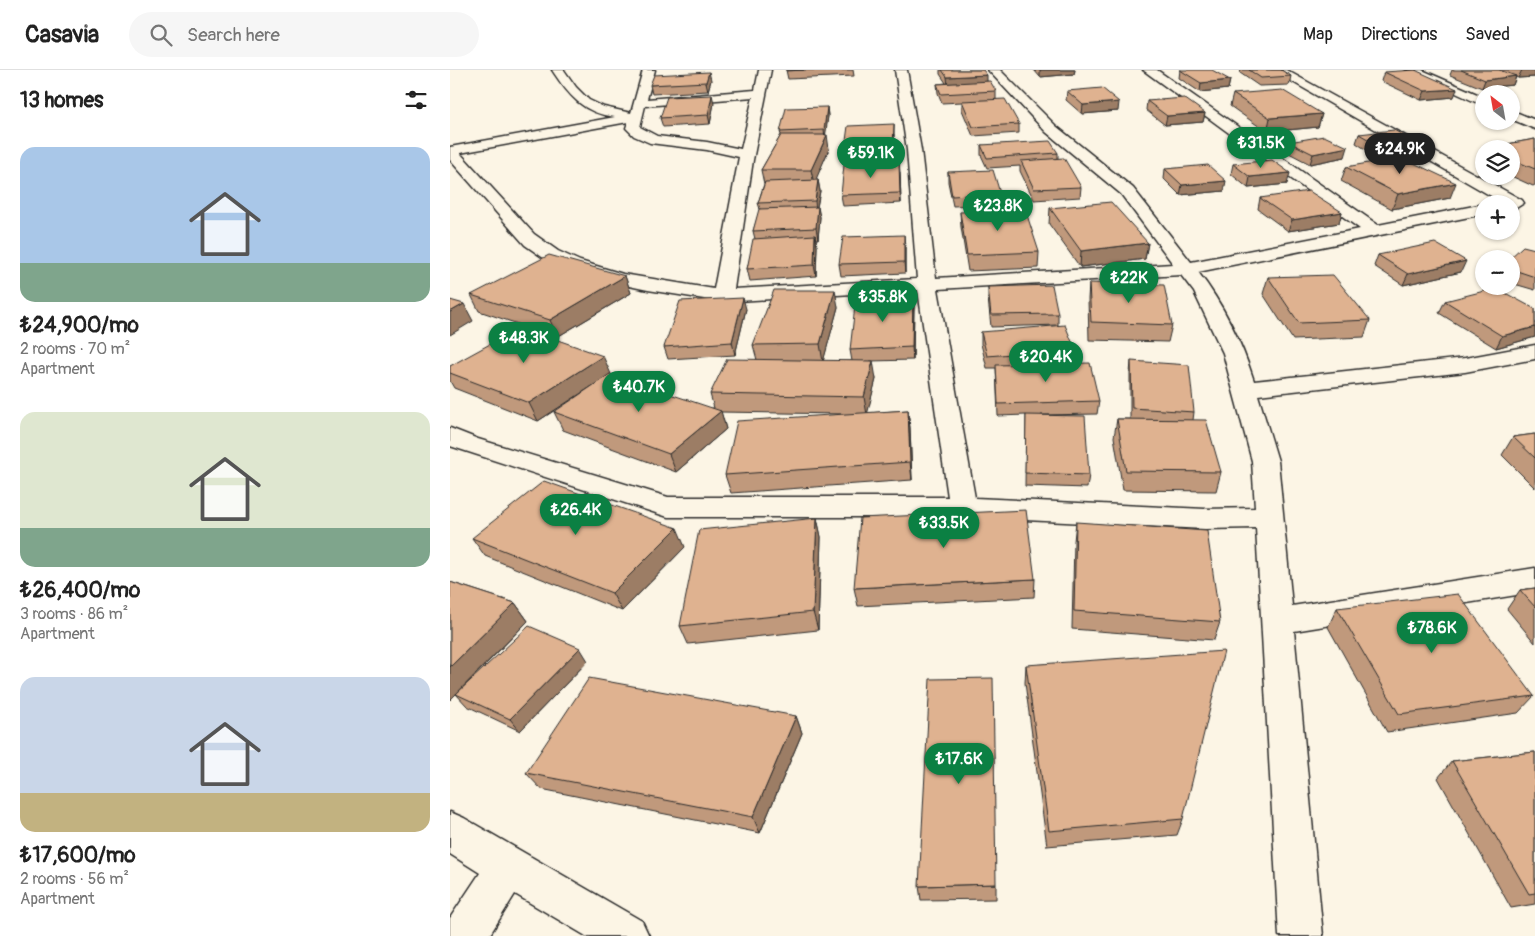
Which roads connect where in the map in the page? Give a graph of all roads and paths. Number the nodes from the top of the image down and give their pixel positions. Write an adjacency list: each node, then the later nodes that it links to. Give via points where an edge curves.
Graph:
1 (558, 70): 12 (street, via 574,96 591,108 602,112)
2 (649, 70): 12 (street)
3 (765, 70): 10 (street)
4 (901, 70): 23 (street, via 914,150)
5 (994, 70): 22 (street, via 1057,134 1127,191)
6 (1149, 70): 21 (street)
7 (1278, 70): 17 (street)
8 (1416, 71): 9 (street); 11 (street)
9 (1442, 71)
10 (760, 93): 12 (street); 16 (street)
11 (1475, 98)
12 (637, 112): 15 (street); 16 (street, via 633,128 648,137)
13 (1520, 118): 14 (street)
14 (1535, 125)
15 (450, 151): 24 (street, via 522,231 556,257 616,277)
16 (748, 155): 24 (street)
17 (1499, 195)
18 (1535, 199): 19 (street)
19 (1520, 202)
20 (1475, 211): 21 (street)
21 (1375, 231): 22 (street)
22 (1186, 269): 23 (street); 26 (street, via 1203,291 1234,353)
23 (927, 284): 24 (street); 28 (street)
24 (723, 296)
25 (1535, 352): 26 (street, via 1465,365)
26 (1246, 389): 29 (street, via 1266,461)
27 (456, 447): 28 (street, via 668,507)
28 (963, 507): 29 (street, via 1205,519)
29 (1270, 518): 31 (street)
30 (1535, 580): 31 (street)
31 (1279, 621): 36 (street)
32 (450, 832): 33 (street)
33 (509, 866): 34 (street); 35 (street)
34 (464, 936)
35 (628, 936)
36 (1301, 936)

